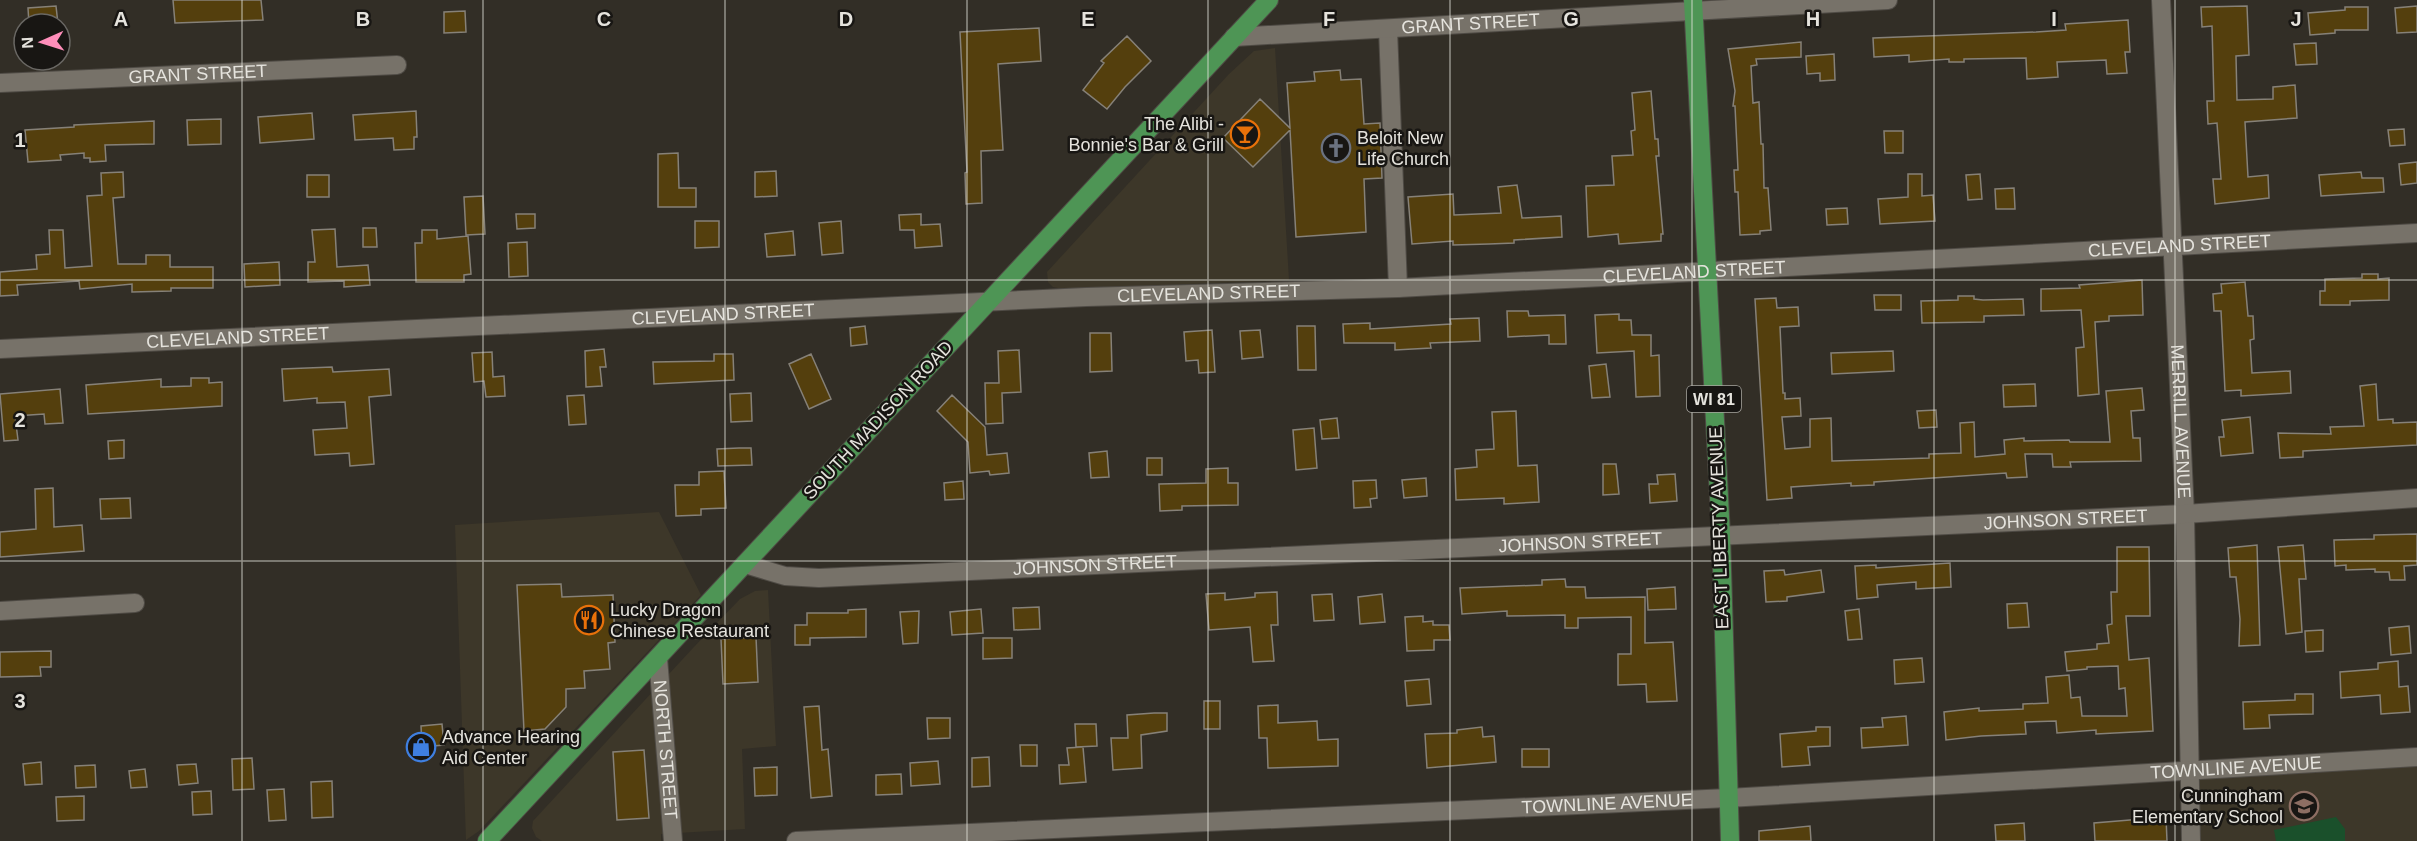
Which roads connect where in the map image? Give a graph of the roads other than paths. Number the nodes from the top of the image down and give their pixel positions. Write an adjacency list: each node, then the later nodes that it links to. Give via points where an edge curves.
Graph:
1 (1269, 0): 6 (main road, SOUTH MADISON ROAD)
2 (1888, 0): 4 (street, GRANT STREET)
3 (2161, 0): 10 (street, MERRILL AVENUE)
4 (1693, 5): 5 (street, GRANT STREET); 11 (main road, EAST LIBERTY AVENUE / WI 81)
5 (1388, 28): 6 (street, GRANT STREET); 12 (street)
6 (1234, 38): 13 (main road, SOUTH MADISON ROAD)
7 (397, 64): 8 (street, GRANT STREET)
8 (0, 83)
9 (2417, 233): 10 (street, CLEVELAND STREET)
10 (2173, 247): 11 (street, CLEVELAND STREET); 16 (street, MERRILL AVENUE)
11 (1708, 273): 12 (street, CLEVELAND STREET); 17 (main road, EAST LIBERTY AVENUE / WI 81)
12 (1398, 288): 13 (street, CLEVELAND STREET)
13 (988, 302): 14 (street, CLEVELAND STREET); 18 (main road, SOUTH MADISON ROAD)
14 (0, 349)
15 (2417, 498): 16 (street, JOHNSON STREET)
16 (2186, 514): 17 (street, JOHNSON STREET); 23 (street, MERRILL AVENUE)
17 (1721, 535): 18 (street, JOHNSON STREET, via 819,578 785,576); 24 (main road, EAST LIBERTY AVENUE / WI 81)
18 (745, 564): 21 (main road, SOUTH MADISON ROAD)
19 (135, 603): 20 (street)
20 (0, 611)
21 (658, 658): 25 (main road, SOUTH MADISON ROAD); 26 (street, NORTH STREET)
22 (2417, 757): 23 (street, TOWNLINE AVENUE)
23 (2189, 770): 24 (street, TOWNLINE AVENUE); 29 (street, MERRILL AVENUE)
24 (1728, 798): 27 (street, TOWNLINE AVENUE); 28 (main road, EAST LIBERTY AVENUE / WI 81)
25 (487, 841)
26 (673, 841)
27 (796, 841)
28 (1730, 841)
29 (2192, 841)

